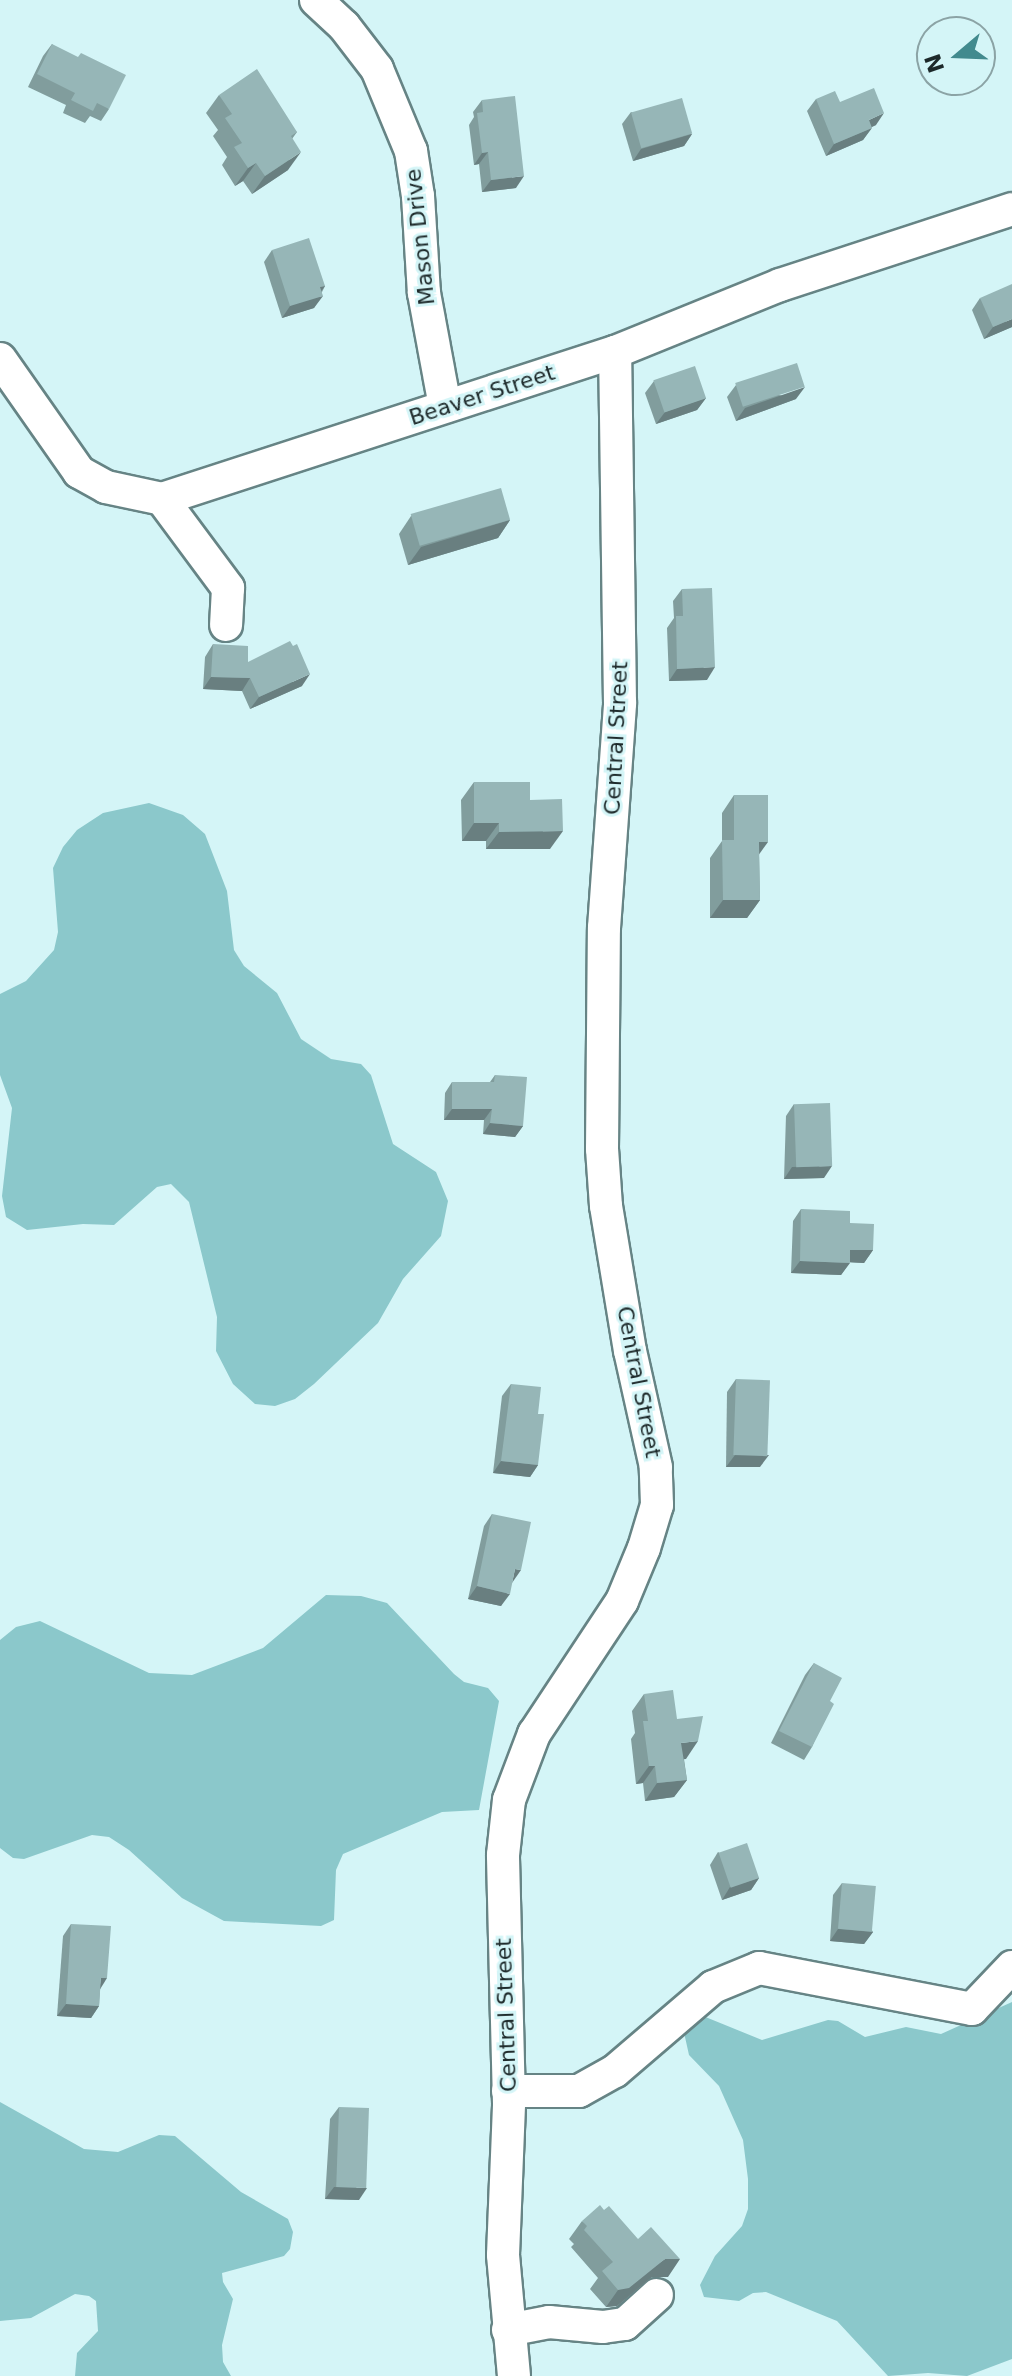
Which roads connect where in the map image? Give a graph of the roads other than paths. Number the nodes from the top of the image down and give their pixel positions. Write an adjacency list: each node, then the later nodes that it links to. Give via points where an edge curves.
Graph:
1 (316, 0): 5 (street, Mason Drive, via 377,69 411,151 424,293)
2 (1012, 209): 3 (street, Beaver Street, via 780,285)
3 (615, 352): 5 (street, Beaver Street); 9 (street, Central Street, via 620,703 604,928 602,1149 630,1351 656,1467 657,1505 622,1601 534,1734 509,1800 503,1855)
4 (0, 359): 6 (street, via 79,472 106,487)
5 (445, 406): 6 (street, Beaver Street)
6 (162, 499): 7 (street, via 228,588)
7 (226, 625)
8 (1012, 1967): 9 (street, via 972,2009 759,1968 713,1987 615,2071 579,2091)
9 (508, 2091): 11 (street, Central Street, via 503,2255)
10 (657, 2295): 11 (street, via 625,2324 549,2322)
11 (508, 2330): 12 (street, Central Street)
12 (514, 2376)

